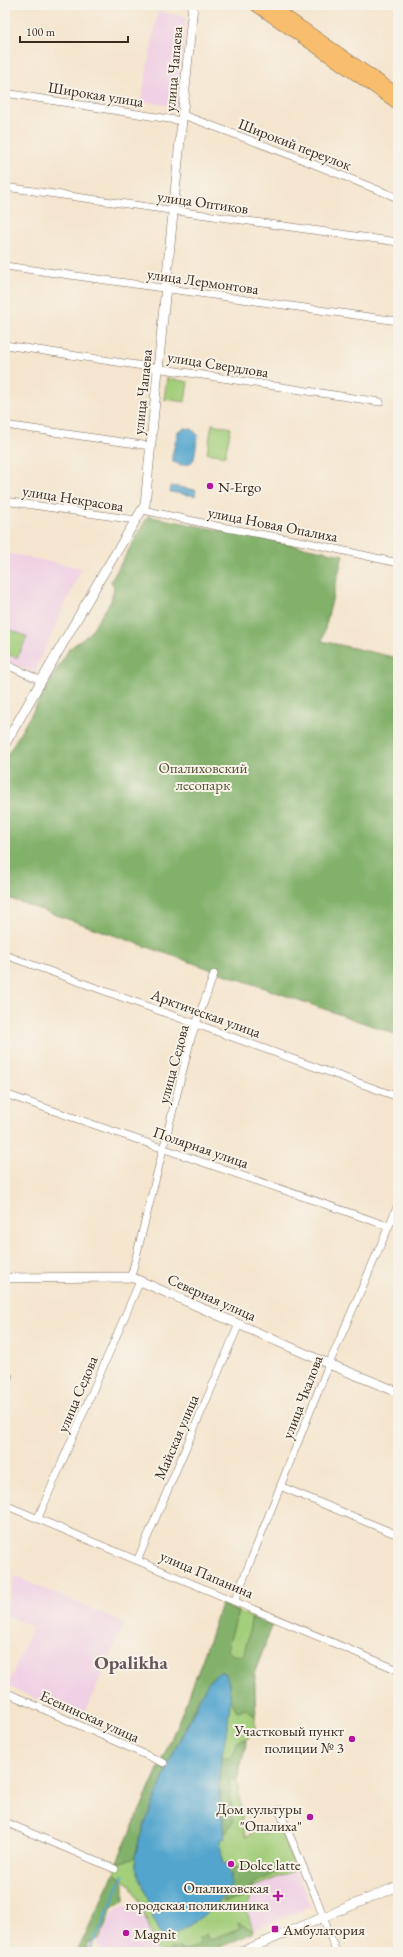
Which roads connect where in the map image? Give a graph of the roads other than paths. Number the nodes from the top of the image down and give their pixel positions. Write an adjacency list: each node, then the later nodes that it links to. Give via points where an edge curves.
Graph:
1 (193, 5): 7 (street, улица Чапаева)
2 (255, 5): 6 (main road)
3 (270, 5): 5 (main road)
4 (5, 93): 7 (street, Широкая улица)
5 (398, 94)
6 (398, 104)
7 (182, 118): 9 (street, Широкий переулок, via 300,159); 10 (street, улица Чапаева)
8 (5, 187): 10 (street, улица Оптиков)
9 (398, 198)
10 (173, 210): 11 (street, улица Оптиков); 13 (street, улица Чапаева)
11 (398, 242)
12 (5, 266): 13 (street, улица Лермонтова)
13 (166, 290): 14 (street, улица Лермонтова); 16 (street, улица Чапаева)
14 (398, 321)
15 (5, 345): 16 (street, улица Свердлова)
16 (158, 368): 17 (street, улица Свердлова); 19 (street, улица Чапаева)
17 (380, 402)
18 (5, 424): 19 (street)
19 (150, 446): 21 (street, улица Чапаева)
20 (5, 500): 22 (street, улица Некрасова)
21 (143, 510): 22 (street, улица Чапаева); 23 (street, улица Новая Опалиха)
22 (136, 520): 25 (street, улица Чапаева)
23 (398, 563)
24 (5, 664): 25 (street)
25 (42, 681): 26 (street, улица Чапаева)
26 (5, 744)
27 (5, 955): 29 (street, Арктическая улица)
28 (214, 974): 29 (street, улица Седова)
29 (197, 1024): 31 (street, Арктическая улица); 32 (street, улица Седова, via 191,1038)
30 (5, 1094): 32 (street, Полярная улица)
31 (398, 1097)
32 (164, 1148): 34 (street, Полярная улица); 36 (street, улица Седова)
33 (398, 1205): 34 (street, улица Чкалова)
34 (388, 1226): 38 (street, улица Чкалова)
35 (5, 1278): 36 (street, Северная улица)
36 (136, 1279): 37 (street, Северная улица); 42 (street, улица Седова)
37 (238, 1324): 38 (street, Северная улица); 44 (street, Майская улица)
38 (329, 1364): 39 (street, Северная улица); 40 (street, улица Чкалова)
39 (398, 1392)
40 (282, 1487): 43 (street); 45 (street, улица Чкалова)
41 (5, 1504): 42 (street, улица Папанина)
42 (38, 1518): 44 (street, улица Папанина)
43 (393, 1533)
44 (138, 1559): 45 (street, улица Папанина)
45 (235, 1600): 46 (street, улица Папанина)
46 (398, 1670)
47 (5, 1692): 48 (street, Есенинская улица)
48 (164, 1763)
49 (279, 1810): 53 (street)
50 (5, 1822): 51 (street)
51 (115, 1869)
52 (398, 1886): 53 (street)
53 (324, 1918): 54 (street); 55 (street)
54 (241, 1952)
55 (336, 1952)

